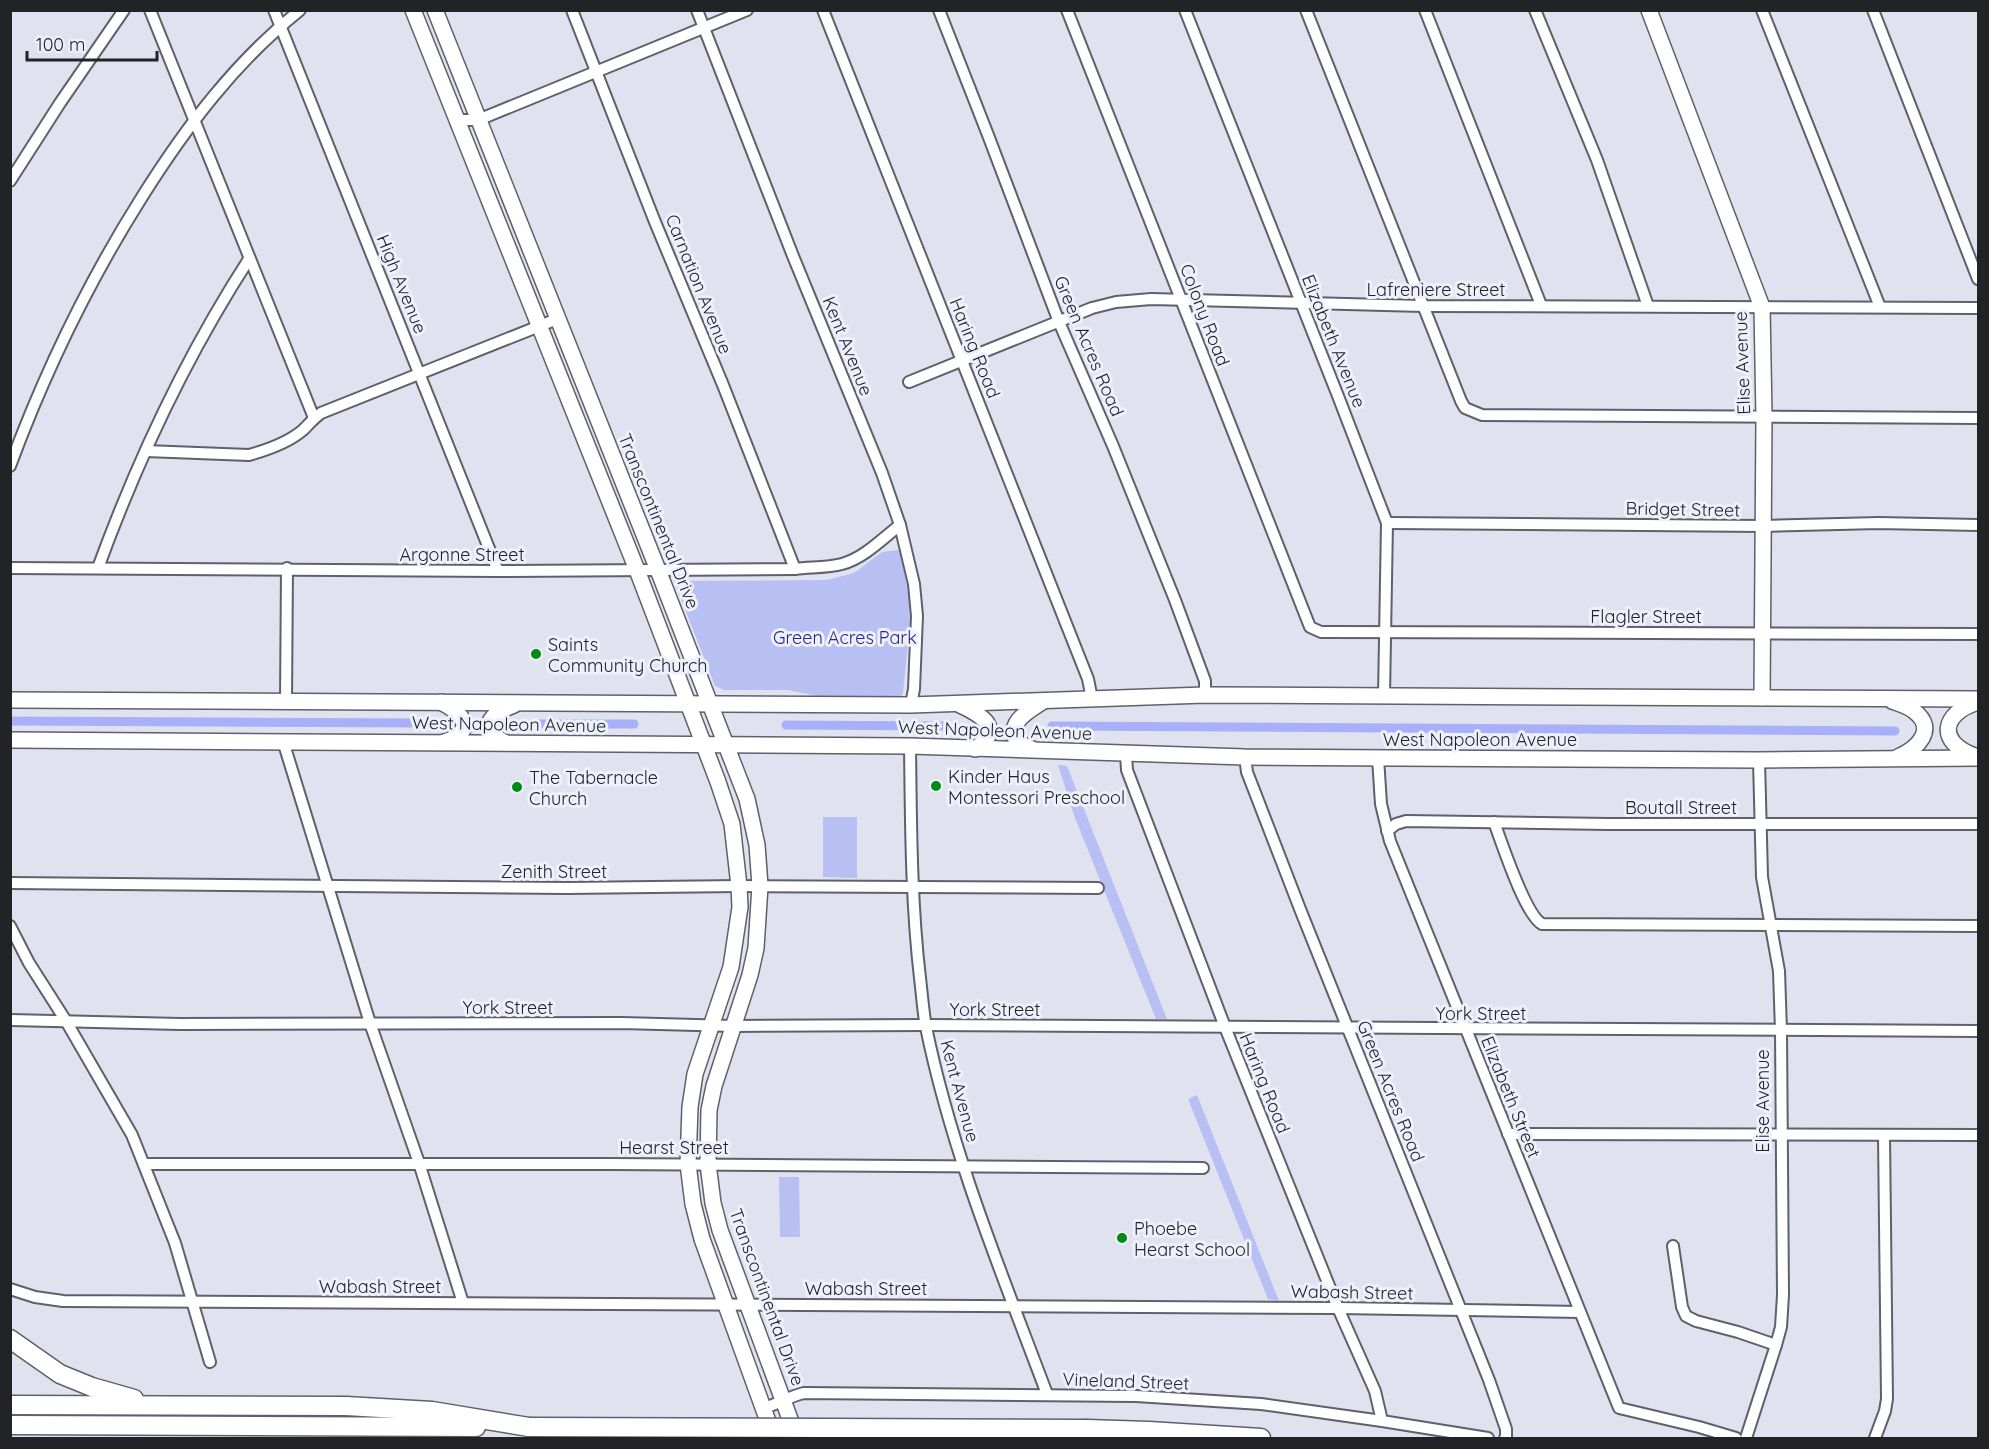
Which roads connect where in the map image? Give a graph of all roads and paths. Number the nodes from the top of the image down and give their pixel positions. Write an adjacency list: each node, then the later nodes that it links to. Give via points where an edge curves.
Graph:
1 (124, 10): 26 (street)
2 (150, 10): 25 (street)
3 (274, 10): 20 (street, High Avenue)
4 (300, 10): 20 (street)
5 (413, 10): 23 (main road)
6 (435, 10): 24 (main road, Transcontinental Drive)
7 (572, 10): 22 (street, Carnation Avenue)
8 (697, 10): 21 (street, Kent Avenue)
9 (747, 10): 21 (street)
10 (823, 10): 40 (street, Haring Road)
11 (939, 10): 38 (street, Green Acres Road)
12 (1066, 10): 29 (street, Colony Road)
13 (1185, 10): 30 (street, Elizabeth Avenue)
14 (1306, 10): 31 (street)
15 (1425, 10): 32 (street)
16 (1535, 10): 33 (street, via 1597,160)
17 (1649, 10): 34 (main road, Elise Avenue)
18 (1762, 10): 35 (street)
19 (1873, 10): 28 (street)
20 (280, 26): 25 (street); 41 (street, High Avenue)
21 (704, 28): 22 (street); 50 (street, Kent Avenue)
22 (596, 71): 24 (street); 56 (street, Carnation Avenue)
23 (456, 120): 24 (street); 39 (main road)
24 (478, 120): 37 (main road, Transcontinental Drive)
25 (193, 121): 27 (street); 46 (street, via 125,224 91,284)
26 (10, 181)
27 (249, 259): 44 (street); 47 (street, via 222,300)
28 (1978, 279)
29 (1182, 300): 30 (street, Lafreniere Street); 38 (street, Lafreniere Street, via 1116,302); 60 (street, Colony Road)
30 (1301, 304): 31 (street, Lafreniere Street); 49 (street, Elizabeth Avenue)
31 (1423, 306): 32 (street, Lafreniere Street); 43 (street, via 1464,406 1482,415)
32 (1541, 306): 33 (street, Lafreniere Street)
33 (1647, 306): 34 (street, Lafreniere Street)
34 (1762, 306): 35 (street, Lafreniere Street); 43 (main road, Elise Avenue)
35 (1880, 307): 36 (street, Lafreniere Street)
36 (1978, 308)
37 (557, 319): 39 (street); 58 (main road, Transcontinental Drive)
38 (1059, 322): 40 (street, Lafreniere Street); 64 (street, Green Acres Road, via 1175,600 1205,681)
39 (538, 326): 41 (street); 57 (main road)
40 (963, 361): 42 (street, Lafreniere Street); 68 (street, Haring Road, via 1088,679)
41 (420, 373): 44 (street); 59 (street, High Avenue)
42 (909, 382)
43 (1764, 417): 45 (street); 52 (main road, Elise Avenue)
44 (314, 418): 47 (street, via 285,442 249,454)
45 (1978, 418)
46 (15, 441): 48 (street)
47 (146, 451): 54 (street)
48 (10, 466)
49 (1387, 523): 52 (street, Bridget Street); 61 (street, Elizabeth Avenue)
50 (900, 525): 56 (street, Argonne Street, via 854,560); 78 (street, Kent Avenue, via 917,616)
51 (1978, 525): 52 (street, Bridget Street)
52 (1763, 526): 62 (main road, Elise Avenue)
53 (10, 568): 54 (street, Argonne Street)
54 (98, 568): 55 (street, Argonne Street)
55 (287, 568): 59 (street, Argonne Street); 71 (street)
56 (795, 569): 58 (street, Argonne Street)
57 (637, 570): 58 (street, Argonne Street); 59 (street, Argonne Street); 75 (main road)
58 (658, 570): 76 (main road, Transcontinental Drive)
59 (498, 571)
60 (1314, 630): 61 (street, Flagler Street)
61 (1385, 633): 62 (street, Flagler Street); 65 (street, Elizabeth Avenue)
62 (1761, 633): 63 (street, Flagler Street); 66 (main road, Elise Avenue)
63 (1978, 634)
64 (1205, 695): 65 (main road, West Napoleon Avenue); 68 (main road, West Napoleon Avenue)
65 (1384, 696): 66 (main road, West Napoleon Avenue)
66 (1762, 698): 67 (main road, West Napoleon Avenue)
67 (1885, 698): 70 (main road, West Napoleon Avenue); 92 (main road, via 1915,711 1924,724 1918,746)
68 (1092, 699): 72 (main road, West Napoleon Avenue)
69 (10, 700): 71 (main road, West Napoleon Avenue)
70 (1978, 700): 91 (main road, via 1957,712 1948,727 1953,742)
71 (286, 701): 73 (main road, West Napoleon Avenue)
72 (1044, 701): 77 (main road, West Napoleon Avenue); 87 (main road, via 1015,724 1017,742)
73 (441, 702): 74 (main road, West Napoleon Avenue); 81 (main road, via 455,709 464,724 462,733)
74 (523, 702): 75 (main road, West Napoleon Avenue); 82 (main road, via 501,710 490,721 490,732)
75 (688, 703): 76 (main road, West Napoleon Avenue); 84 (main road)
76 (710, 703): 78 (main road, West Napoleon Avenue); 83 (main road, Transcontinental Drive)
77 (960, 704): 78 (main road, West Napoleon Avenue); 86 (main road, via 989,724 988,738)
78 (911, 705)
79 (10, 740): 80 (main road, West Napoleon Avenue)
80 (283, 741): 81 (main road, West Napoleon Avenue); 99 (street)
81 (441, 743): 82 (main road, West Napoleon Avenue)
82 (506, 743): 84 (main road, West Napoleon Avenue)
83 (726, 745): 84 (main road, West Napoleon Avenue); 85 (main road, West Napoleon Avenue); 101 (main road, Transcontinental Drive, via 748,807 757,845)
84 (704, 746): 100 (main road, via 732,824)
85 (910, 746): 86 (main road, West Napoleon Avenue); 102 (street, Kent Avenue)
86 (975, 749): 87 (main road, West Napoleon Avenue)
87 (1037, 751): 88 (main road, West Napoleon Avenue)
88 (1126, 754): 89 (main road, West Napoleon Avenue); 113 (street, Haring Road, via 1127,770)
89 (1245, 757): 90 (main road, West Napoleon Avenue); 114 (street, Green Acres Road, via 1247,772)
90 (1378, 758): 93 (main road, West Napoleon Avenue); 97 (street, Elizabeth Street)
91 (1978, 758): 92 (main road, West Napoleon Avenue)
92 (1896, 759): 93 (main road, West Napoleon Avenue)
93 (1759, 760): 95 (street, Elise Avenue)
94 (1494, 822): 95 (street, Boutall Street); 97 (street, Boutall Street, via 1406,821); 105 (street, via 1527,905 1542,924)
95 (1759, 823): 96 (street, Boutall Street); 105 (street, Elise Avenue)
96 (1978, 824)
97 (1387, 831): 115 (street, Elizabeth Street)
98 (10, 883): 99 (street, Zenith Street)
99 (326, 885): 100 (street, Zenith Street); 109 (street)
100 (739, 886): 101 (street, Zenith Street); 110 (main road, via 740,907 731,967)
101 (760, 886): 102 (street, Zenith Street); 112 (main road, Transcontinental Drive, via 756,948)
102 (912, 887): 103 (street, Zenith Street); 111 (street, Kent Avenue)
103 (1098, 888)
104 (10, 926): 108 (street)
105 (1770, 927): 106 (street); 116 (street, Elise Avenue, via 1779,971)
106 (1978, 927)
107 (10, 1020): 108 (street, York Street)
108 (66, 1021): 109 (street, York Street); 123 (street)
109 (370, 1023): 110 (street, York Street); 122 (street)
110 (712, 1025): 112 (street, York Street); 124 (main road, via 695,1074)
111 (926, 1025): 112 (street, York Street); 113 (street, York Street); 126 (street, Kent Avenue)
112 (733, 1026): 125 (main road, Transcontinental Drive, via 714,1086)
113 (1225, 1028): 114 (street, York Street); 135 (street, Haring Road)
114 (1348, 1029): 115 (street, York Street); 136 (street, Green Acres Road)
115 (1466, 1029): 116 (street, York Street); 119 (street, Elizabeth Street)
116 (1781, 1031): 117 (street, York Street); 118 (street, Elise Avenue)
117 (1978, 1031)
118 (1782, 1133): 119 (street); 120 (street); 139 (street, Elise Avenue, via 1783,1295)
119 (1508, 1134): 137 (street, Elizabeth Street)
120 (1884, 1135): 121 (street); 156 (street, via 1887,1399)
121 (1978, 1136)
122 (419, 1163): 123 (street, Hearst Street); 124 (street, Hearst Street); 131 (street)
123 (144, 1164): 130 (street)
124 (688, 1164): 125 (street, Hearst Street); 132 (main road, via 702,1239)
125 (708, 1164): 126 (street, Hearst Street); 133 (main road, Transcontinental Drive, via 720,1230)
126 (964, 1167): 127 (street, Hearst Street); 134 (street, Kent Avenue)
127 (1203, 1168)
128 (1673, 1246): 139 (street, via 1686,1316)
129 (10, 1289): 130 (street, Wabash Street, via 63,1301)
130 (193, 1302): 131 (street, Wabash Street); 140 (street)
131 (463, 1303): 132 (street, Wabash Street)
132 (726, 1304): 133 (street, Wabash Street); 145 (main road)
133 (747, 1304): 134 (street, Wabash Street); 142 (main road, Transcontinental Drive)
134 (1014, 1306): 135 (street, Wabash Street); 141 (street, Kent Avenue)
135 (1338, 1308): 136 (street, Wabash Street); 146 (street, Haring Road, via 1375,1390)
136 (1460, 1309): 137 (street, Wabash Street); 153 (street, Green Acres Road, via 1490,1380)
137 (1580, 1312): 154 (street, Elizabeth Street, via 1620,1408)
138 (10, 1339): 144 (highway, via 60,1374 92,1387 138,1400)
139 (1776, 1345): 155 (street, Elise Avenue)
140 (210, 1362)
141 (1047, 1394): 142 (street, Vineland Street, via 804,1393); 146 (street, Vineland Street, via 1261,1404)
142 (783, 1402): 145 (street, Vineland Street); 150 (main road, Transcontinental Drive)
143 (10, 1405): 144 (highway)
144 (186, 1406): 148 (highway, via 402,1408)
145 (764, 1408): 149 (main road)
146 (1382, 1421): 152 (street, Vineland Street)
147 (10, 1425): 148 (highway)
148 (529, 1427): 151 (highway, bridge, via 1087,1429)
149 (774, 1438)
150 (797, 1438)
151 (1261, 1438)
152 (1488, 1438)
153 (1505, 1438)
154 (1736, 1438)
155 (1746, 1438)
156 (1875, 1438)

